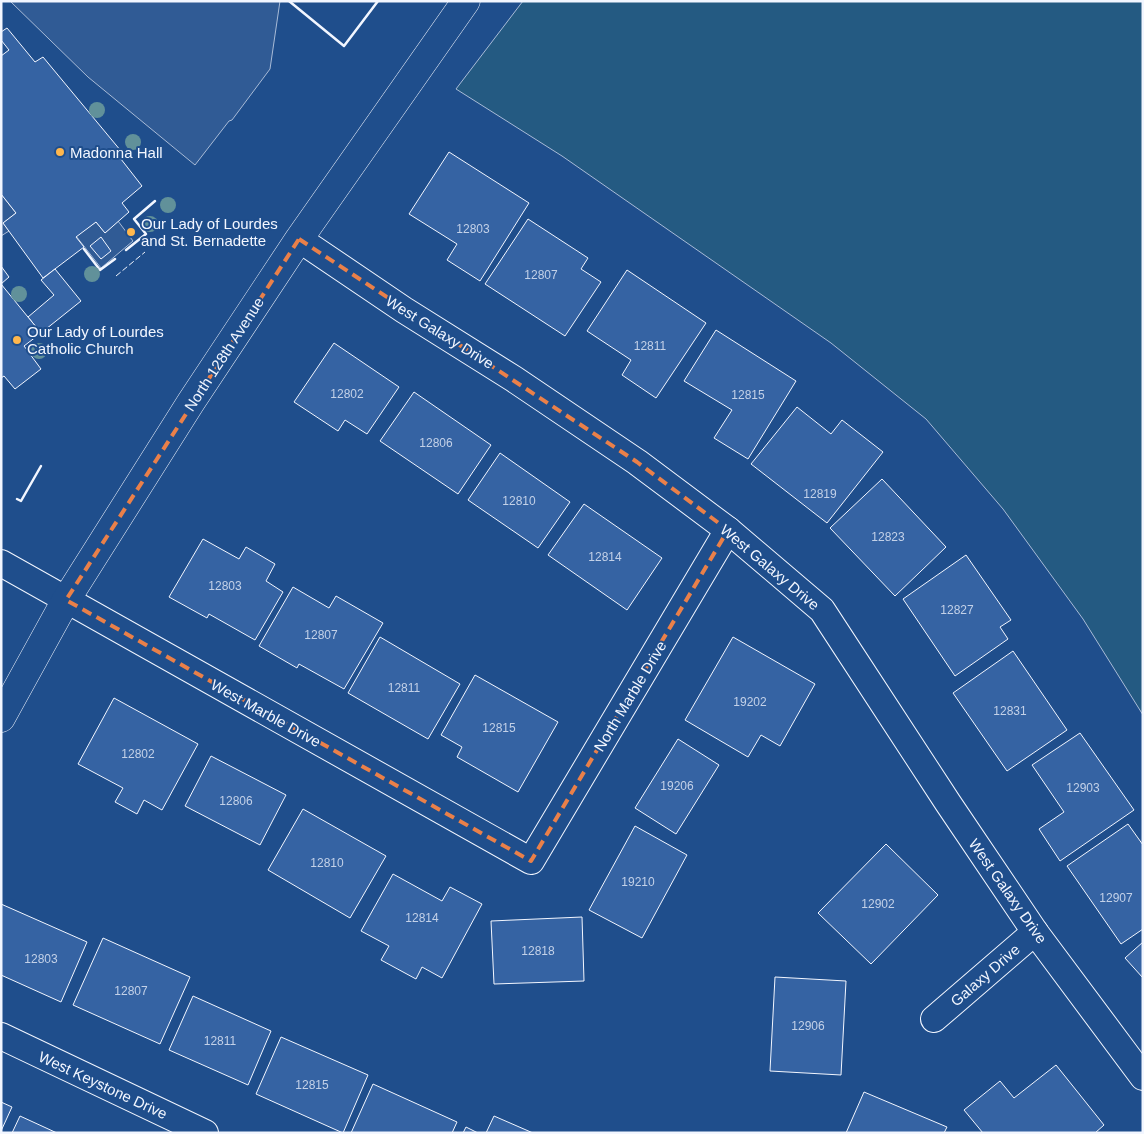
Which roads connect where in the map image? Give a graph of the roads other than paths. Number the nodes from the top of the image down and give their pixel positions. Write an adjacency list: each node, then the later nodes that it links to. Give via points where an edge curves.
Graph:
1 (466, 1): 2 (street, North 128th Avenue)
2 (299, 239): 3 (street, West Galaxy Drive, via 604,439); 5 (street, North 128th Avenue)
3 (728, 530): 7 (street, North Marble Drive); 8 (street, West Galaxy Drive, via 822,610)
4 (1, 563): 5 (street, West Marble Drive)
5 (66, 600): 6 (street, North 128th Avenue); 7 (street, West Marble Drive)
6 (1, 718)
7 (531, 861)
8 (1035, 932): 9 (street, Galaxy Drive); 11 (street, West Galaxy Drive)
9 (934, 1020)
10 (1, 1036): 12 (street, West Keystone Drive)
11 (1143, 1077)
12 (205, 1133)

